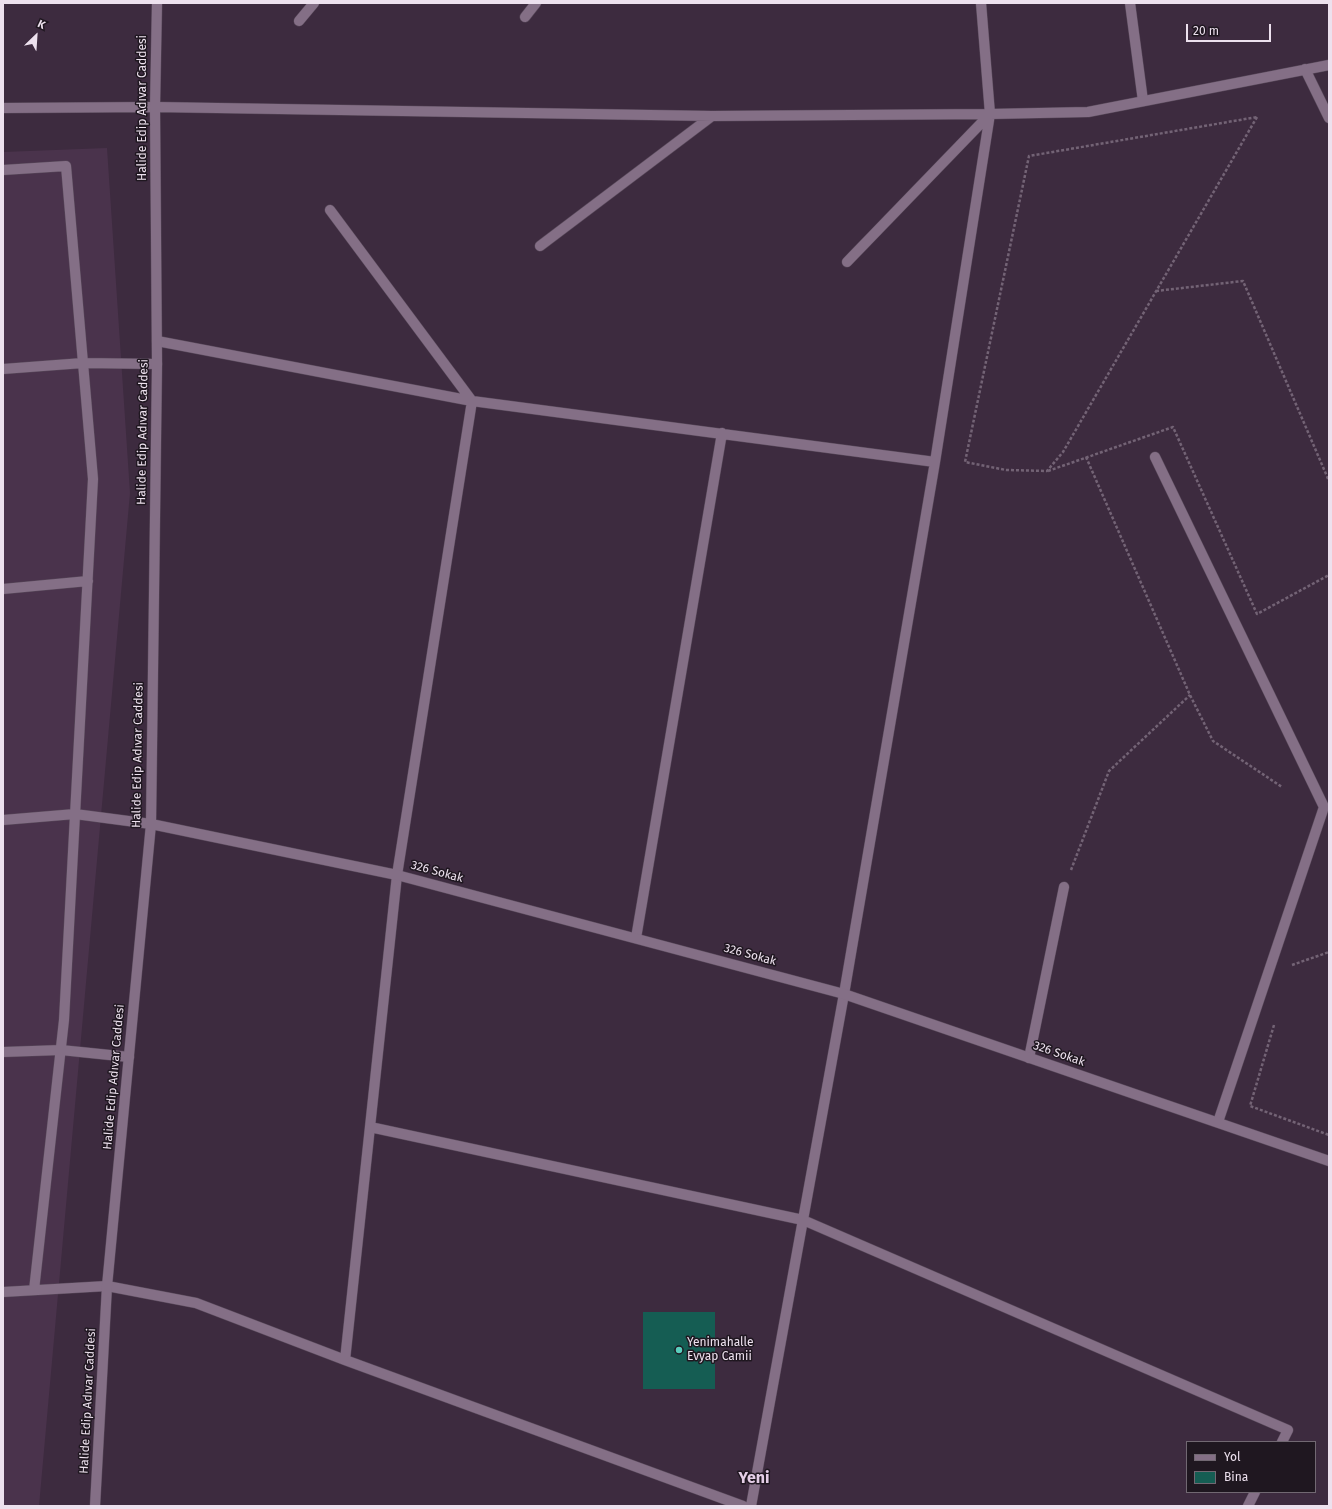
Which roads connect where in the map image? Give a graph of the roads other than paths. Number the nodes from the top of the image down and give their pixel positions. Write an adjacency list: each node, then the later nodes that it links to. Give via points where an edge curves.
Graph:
1 (158, 3): 11 (street, Halide Edip Adıvar Caddesi)
2 (314, 3): 7 (street)
3 (536, 3): 6 (street)
4 (981, 3): 13 (street)
5 (1130, 3): 10 (street)
6 (525, 17)
7 (299, 21)
8 (1329, 65): 9 (street)
9 (1305, 70): 10 (street); 15 (street)
10 (1143, 101): 13 (street, via 1088,112)
11 (155, 107): 12 (street); 14 (street); 20 (street, Halide Edip Adıvar Caddesi)
12 (3, 108)
13 (990, 114): 14 (street); 19 (street); 27 (street)
14 (712, 116): 18 (street)
15 (1329, 118)
16 (3, 170): 21 (street, via 66,166)
17 (330, 210): 24 (street)
18 (540, 246)
19 (847, 262)
20 (157, 340): 22 (street, Halide Edip Adıvar Caddesi); 24 (street)
21 (83, 363): 22 (street); 23 (street); 28 (street, via 93,479)
22 (157, 364): 32 (street, Halide Edip Adıvar Caddesi)
23 (3, 369)
24 (472, 401): 25 (street); 33 (street)
25 (722, 434): 27 (street); 35 (street)
26 (1154, 457): 41 (street, via 1324,807)
27 (935, 462): 36 (street)
28 (88, 581): 29 (street); 30 (street)
29 (3, 588)
30 (75, 814): 31 (street, 326 Sokak); 32 (street, 326 Sokak); 37 (street)
31 (3, 820)
32 (151, 824): 33 (street, 326 Sokak); 39 (street, Halide Edip Adıvar Caddesi)
33 (397, 875): 35 (street, 326 Sokak); 42 (street)
34 (1064, 887): 40 (street)
35 (636, 938): 36 (street, 326 Sokak)
36 (844, 994): 40 (street, 326 Sokak); 44 (street)
37 (60, 1050): 38 (street); 39 (street); 46 (street)
38 (3, 1052)
39 (129, 1058): 45 (street, Halide Edip Adıvar Caddesi)
40 (1029, 1058): 41 (street, 326 Sokak)
41 (1218, 1122): 43 (street, 326 Sokak)
42 (370, 1127): 44 (street); 48 (street)
43 (1329, 1161)
44 (803, 1220): 49 (street, via 1288,1430); 53 (street)
45 (107, 1286): 46 (street); 48 (street, via 196,1303); 51 (street, Halide Edip Adıvar Caddesi)
46 (34, 1290): 47 (street)
47 (3, 1292)
48 (345, 1360): 52 (street)
49 (1282, 1441)
50 (1254, 1493): 54 (street)
51 (95, 1506)
52 (743, 1506)
53 (751, 1506)
54 (1248, 1506)

